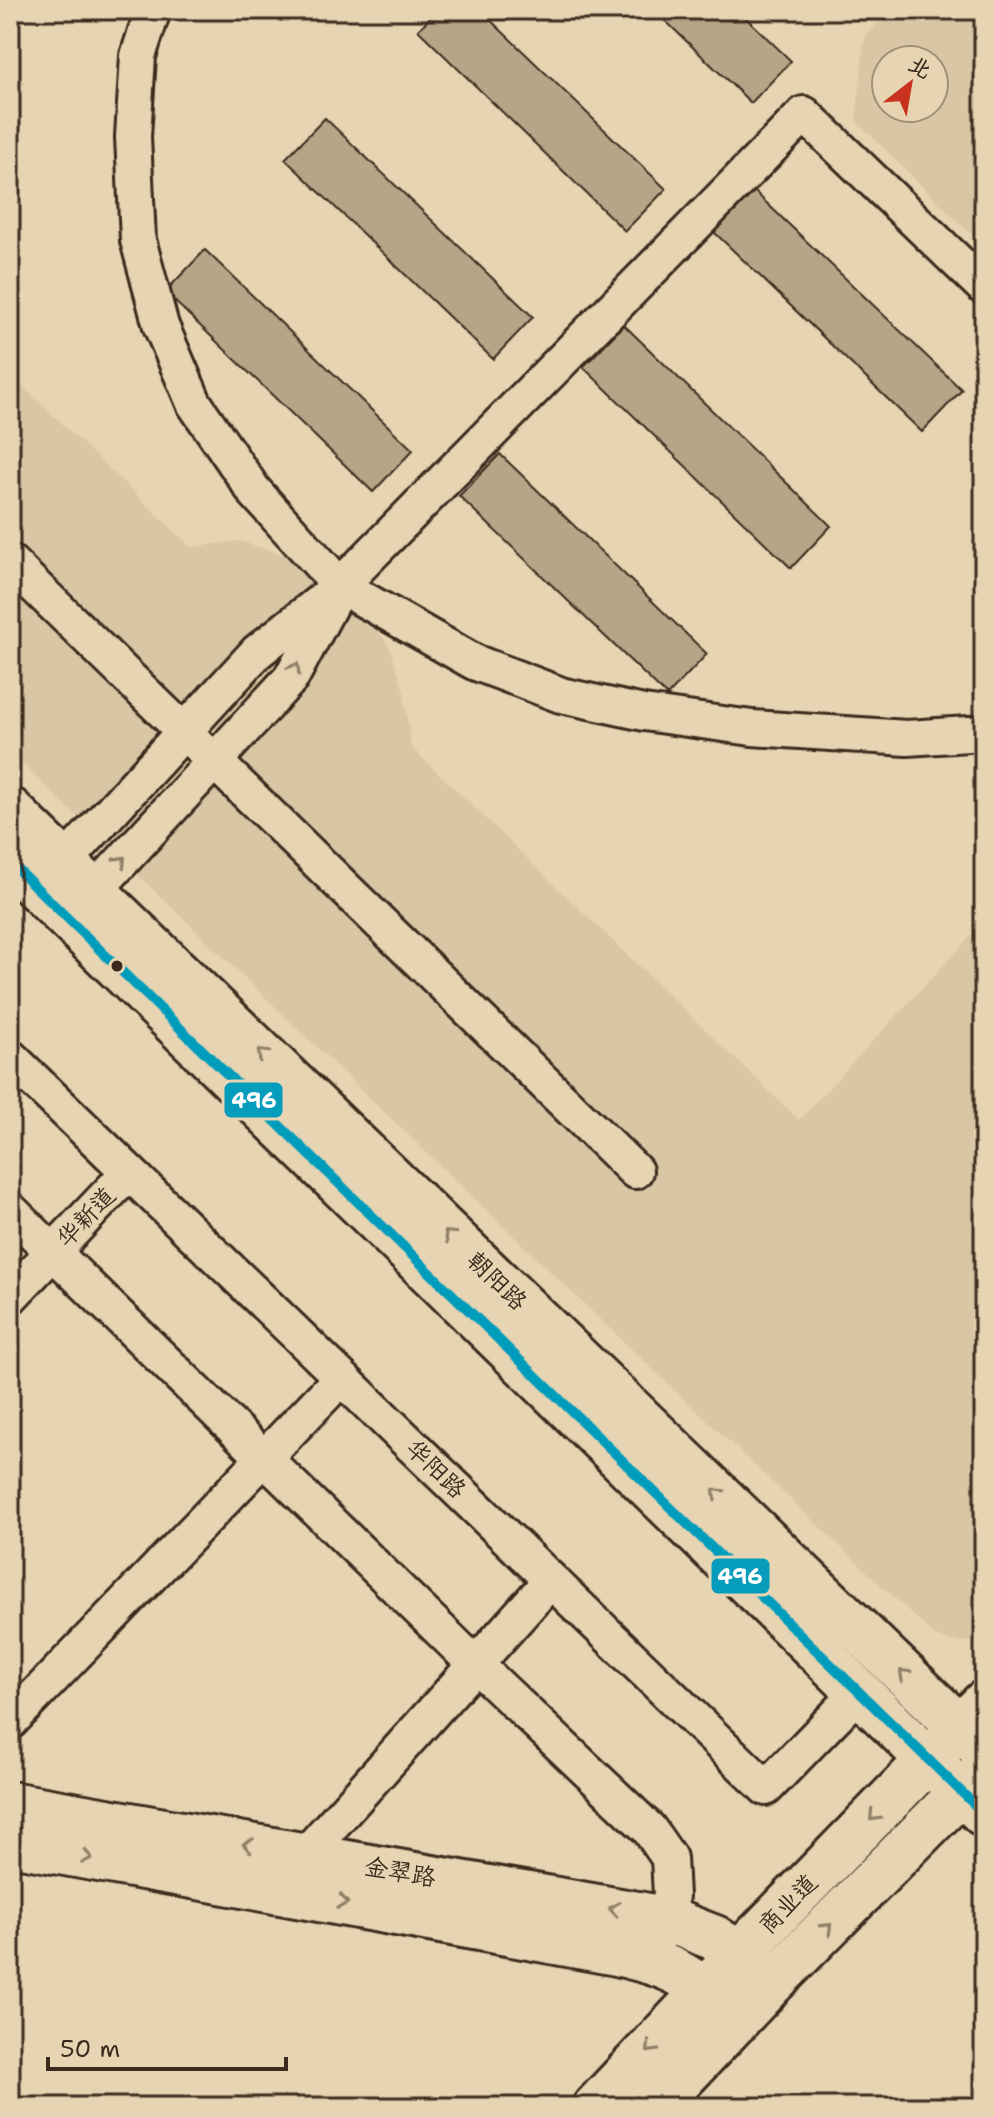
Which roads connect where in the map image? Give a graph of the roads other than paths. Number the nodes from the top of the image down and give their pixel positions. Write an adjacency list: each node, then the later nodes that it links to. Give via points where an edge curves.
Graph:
1 (153, 10): 4 (street, via 138,56 133,137 138,240 161,326 194,403 254,491)
2 (984, 287): 4 (street, via 804,114)
3 (10, 562): 5 (street)
4 (340, 586): 5 (street, via 257,652); 6 (street, via 474,662 561,695 752,728 907,738); 7 (street, one-way to 4, via 291,678)
5 (184, 732): 7 (street); 9 (street)
6 (984, 733)
7 (214, 761): 9 (street, one-way to 7); 11 (street)
8 (10, 810): 9 (main road, 朝阳路)
9 (55, 885): 20 (main road, 朝阳路); 22 (main road, 朝阳路, one-way to 9)
10 (10, 1057): 12 (street, 华阳路)
11 (635, 1171)
12 (129, 1172): 14 (street, 华新道); 16 (street, 华阳路)
13 (10, 1210): 14 (street)
14 (53, 1251): 15 (street, 华新道); 17 (street)
15 (10, 1297)
16 (341, 1378): 17 (street); 18 (street, 华阳路)
17 (265, 1458): 19 (street); 21 (street)
18 (551, 1580): 19 (street); 20 (street, 华阳路, via 766,1788)
19 (475, 1664): 27 (street); 28 (street, via 649,1829 669,1858)
20 (859, 1692): 23 (main road, 朝阳路)
21 (10, 1722)
22 (976, 1727): 23 (main road, 商业道)
23 (929, 1760): 24 (main road, 朝阳路); 29 (main road, 商业道, one-way to 29)
24 (976, 1792): 31 (main road, 商业道, one-way to 24)
25 (10, 1804): 27 (main road, 金翠路, one-way to 25)
26 (10, 1843): 30 (main road, 金翠路, one-way to 30)
27 (305, 1855): 28 (main road, 金翠路, one-way to 27)
28 (666, 1919): 29 (main road, 金翠路, via 715,1938); 30 (street)
29 (739, 1954): 31 (main road, 金翠路); 32 (main road, 商业道)
30 (650, 1961): 32 (main road, 金翠路)
31 (772, 1983): 33 (main road, 商业道)
32 (705, 1992): 33 (main road, 金翠路); 34 (main road, 商业道, one-way to 34)
33 (737, 2021): 35 (main road, 商业道)
34 (595, 2107)
35 (655, 2107)

